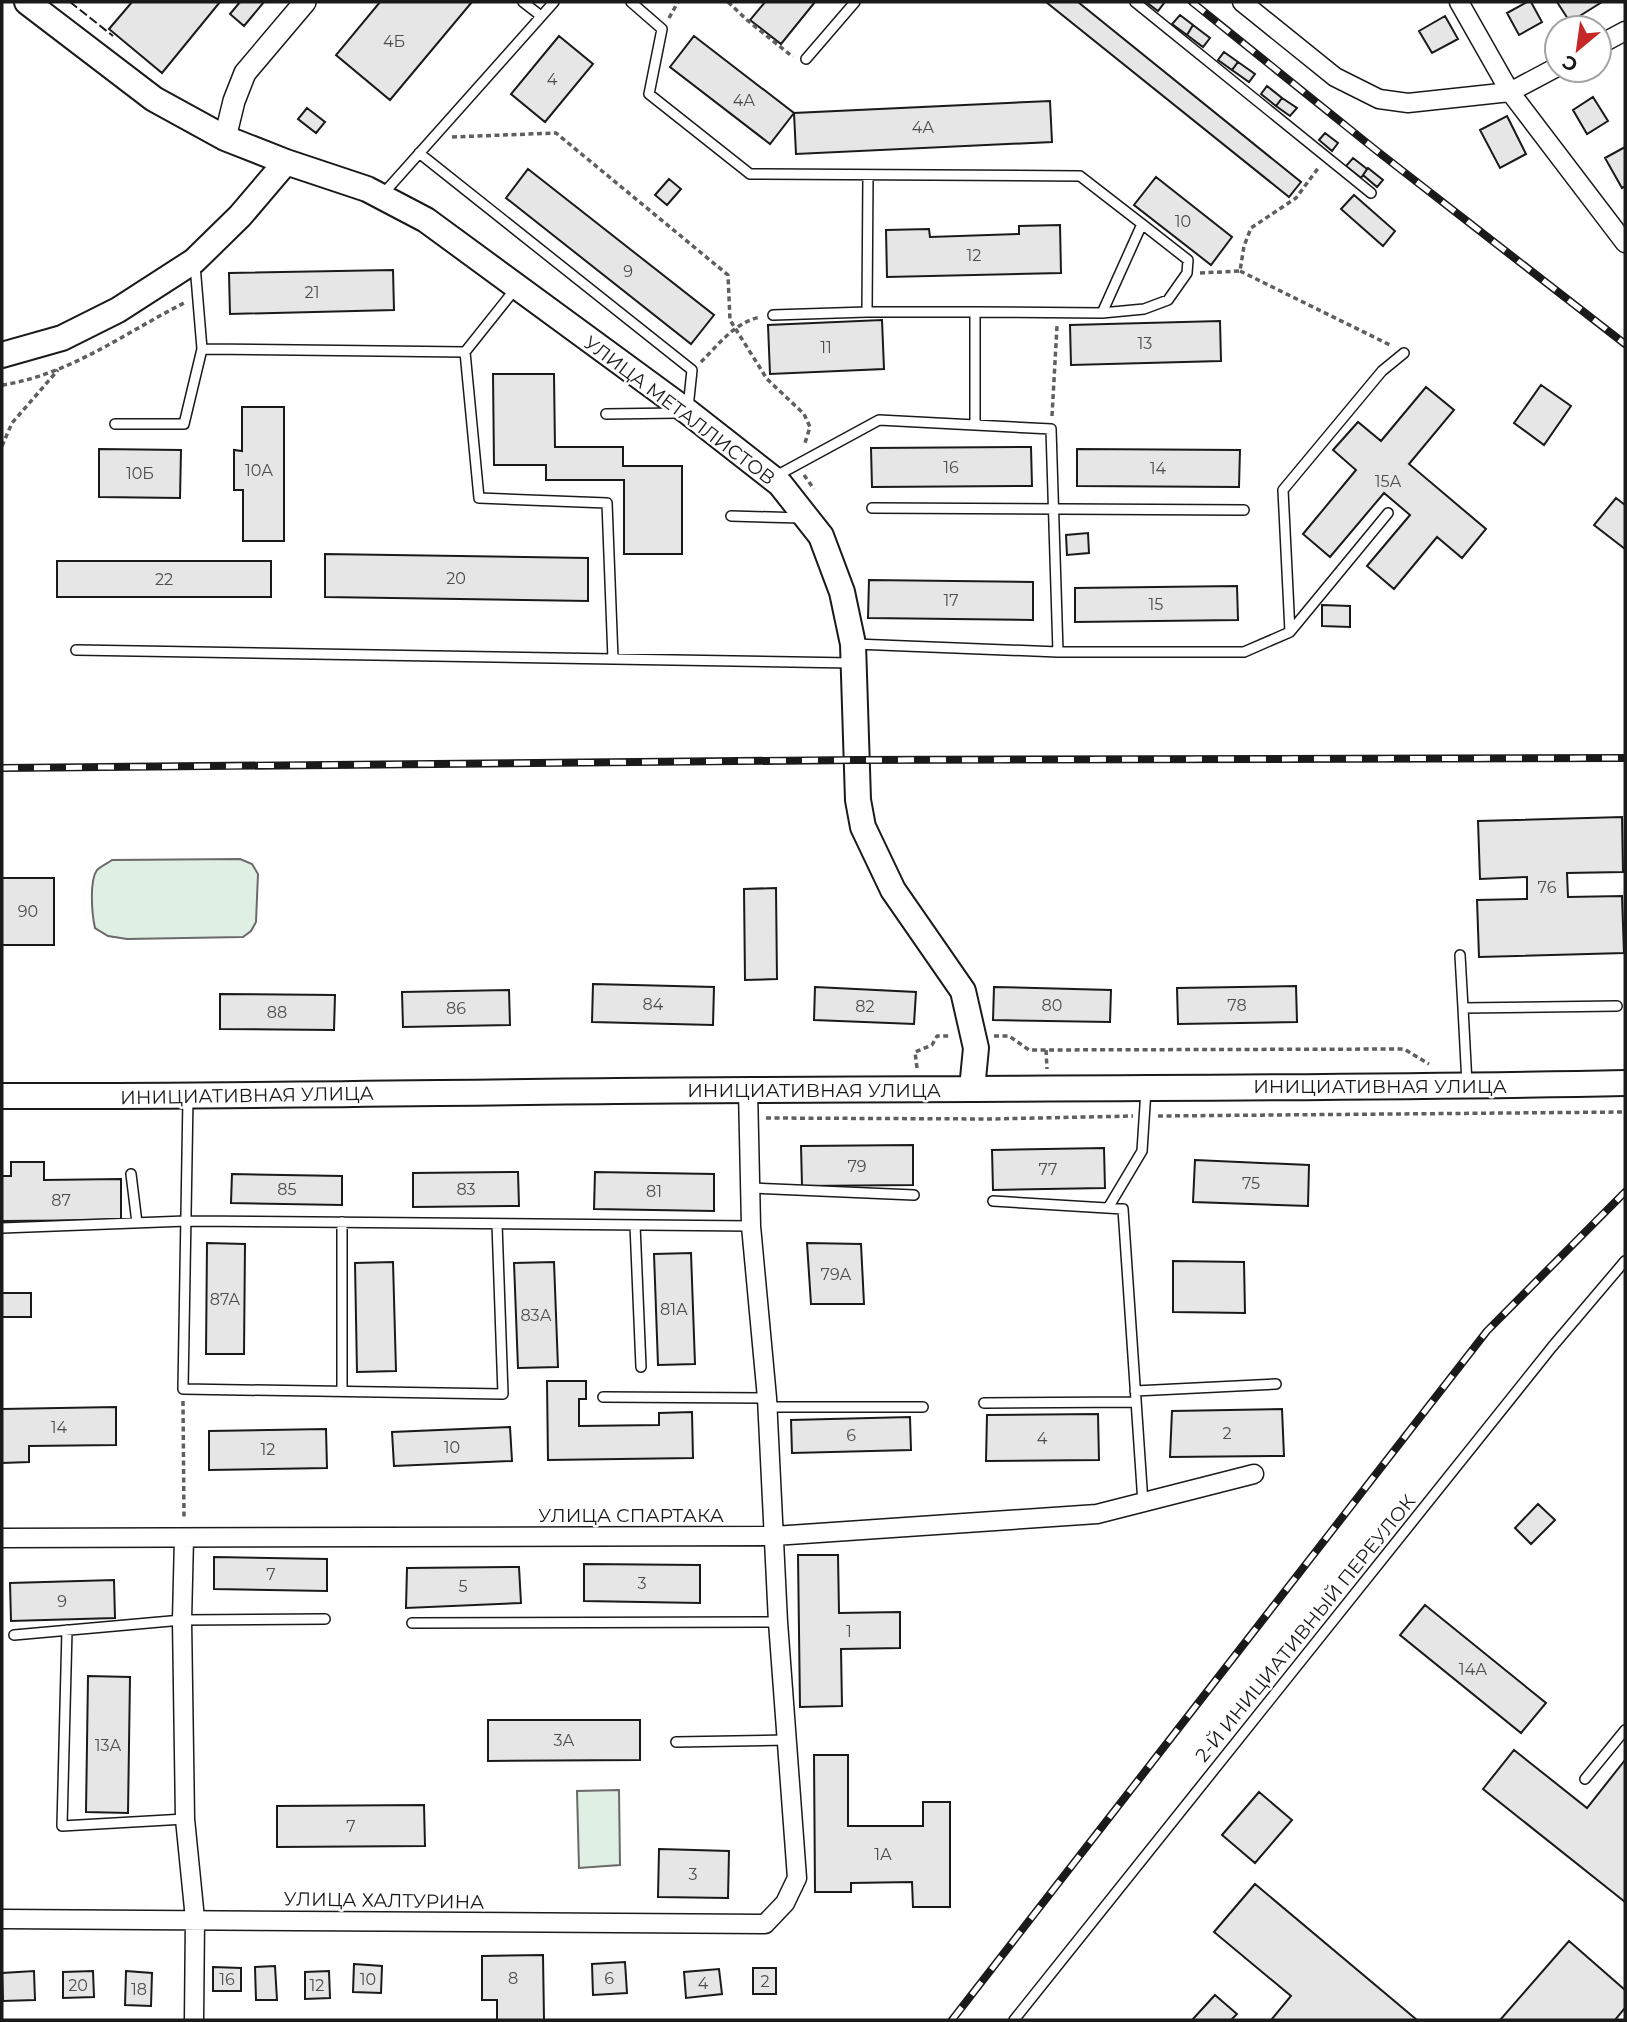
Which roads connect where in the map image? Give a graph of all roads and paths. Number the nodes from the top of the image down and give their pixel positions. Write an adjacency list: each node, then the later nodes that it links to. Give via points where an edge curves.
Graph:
1 (27, 2): 15 (main road, УЛИЦА МЕТАЛЛИСТОВ, via 155,99)
2 (305, 2): 15 (street, via 245,73)
3 (523, 2): 11 (lane)
4 (554, 2): 11 (lane)
5 (631, 2): 20 (lane, via 662,29 649,94 750,174)
6 (728, 2): 12 (path, via 795,59)
7 (855, 2): 12 (lane)
8 (1135, 2): 18 (lane)
9 (1242, 2): 14 (street, via 1335,77 1379,99 1408,103)
10 (1459, 2): 14 (street)
11 (541, 16): 16 (lane)
12 (806, 59)
13 (1543, 75): 14 (street)
14 (1510, 92): 24 (street)
15 (225, 138): 19 (main road, УЛИЦА МЕТАЛЛИСТОВ)
16 (433, 138): 17 (lane); 35 (path, via 556,133 728,275 730,320)
17 (419, 153): 22 (lane); 41 (lane)
18 (1326, 156): 21 (lane); 26 (path, via 1296,198 1251,228)
19 (286, 162): 22 (main road, УЛИЦА МЕТАЛЛИСТОВ); 25 (main road)
20 (868, 175): 23 (lane, via 1080,176); 30 (lane)
21 (1371, 193)
22 (381, 196): 28 (main road, УЛИЦА МЕТАЛЛИСТОВ, via 426,220)
23 (1142, 223): 27 (lane, via 1188,260); 33 (lane)
24 (1625, 243)
25 (194, 261): 29 (lane); 39 (main road, via 118,310 62,338)
26 (1240, 271): 27 (path); 38 (path)
27 (1187, 273): 33 (lane, via 1168,300 1144,310)
28 (516, 287): 37 (lane); 43 (main road, УЛИЦА МЕТАЛЛИСТОВ)
29 (197, 296): 36 (lane); 40 (path)
30 (867, 312): 31 (lane); 34 (lane)
31 (975, 312): 32 (lane); 46 (lane)
32 (1058, 313): 33 (lane); 47 (path)
33 (1102, 313)
34 (773, 315): 35 (path, via 753,318)
35 (735, 329): 41 (path); 49 (path, via 767,380 804,414 810,427)
36 (202, 349): 37 (lane); 45 (lane, via 184,424)
37 (465, 352): 62 (lane, via 479,498 607,503)
38 (1404, 353): 58 (lane, via 1382,371 1283,490)
39 (2, 355)
40 (60, 369): 42 (path); 48 (path, via 12,423)
41 (692, 370): 43 (lane)
42 (2, 385)
43 (688, 412): 44 (lane); 50 (main road, УЛИЦА МЕТАЛЛИСТОВ)
44 (606, 414)
45 (115, 424)
46 (975, 425): 47 (lane); 49 (lane, via 879,420)
47 (1051, 429): 53 (lane)
48 (2, 446)
49 (797, 464): 50 (lane); 51 (path)
50 (772, 478): 57 (main road, УЛИЦА МЕТАЛЛИСТОВ)
51 (817, 495)
52 (872, 508): 53 (lane)
53 (1053, 509): 54 (lane); 60 (lane)
54 (1244, 510)
55 (1388, 513): 58 (lane)
56 (732, 516): 57 (lane)
57 (807, 519): 61 (main road, УЛИЦА МЕТАЛЛИСТОВ, via 821,536 842,592)
58 (1290, 632): 60 (lane, via 1244,652)
59 (75, 650): 62 (lane)
60 (1058, 652): 61 (lane)
61 (854, 653): 62 (lane); 66 (main road, УЛИЦА МЕТАЛЛИСТОВ, via 858,800 863,827 893,890 963,991)
62 (613, 659)
63 (1460, 956): 65 (lane)
64 (1617, 1006): 65 (lane)
65 (1463, 1008): 69 (lane)
66 (973, 1036): 68 (path, via 1009,1036 1029,1050 1404,1049 1429,1063); 70 (main road, УЛИЦА МЕТАЛЛИСТОВ); 72 (path, via 937,1036 932,1045 915,1052)
67 (1625, 1083): 69 (main road, ИНИЦИАТИВНАЯ УЛИЦА)
68 (1430, 1086): 69 (main road, ИНИЦИАТИВНАЯ УЛИЦА); 71 (main road, ИНИЦИАТИВНАЯ УЛИЦА); 77 (path)
69 (1467, 1086)
70 (972, 1088): 71 (main road, ИНИЦИАТИВНАЯ УЛИЦА); 72 (main road, ИНИЦИАТИВНАЯ УЛИЦА)
71 (1146, 1088): 78 (lane)
72 (919, 1089): 73 (main road, ИНИЦИАТИВНАЯ УЛИЦА); 80 (path)
73 (748, 1090): 75 (main road, ИНИЦИАТИВНАЯ УЛИЦА); 79 (street)
74 (2, 1096): 75 (main road, ИНИЦИАТИВНАЯ УЛИЦА)
75 (188, 1096): 86 (lane)
76 (1625, 1112): 77 (path)
77 (1431, 1115): 78 (path)
78 (1144, 1116): 80 (path); 85 (lane, via 1142,1151)
79 (749, 1118): 80 (path); 82 (street)
80 (924, 1118)
81 (131, 1174): 88 (lane)
82 (750, 1188): 83 (lane); 91 (street)
83 (914, 1195)
84 (993, 1201): 85 (lane)
85 (1108, 1208): 98 (lane, via 1123,1209)
86 (186, 1221): 87 (lane); 88 (lane); 96 (lane)
87 (342, 1222): 89 (lane); 97 (lane)
88 (138, 1223): 92 (lane)
89 (496, 1224): 90 (lane); 97 (lane, via 503,1394)
90 (635, 1225): 91 (lane); 94 (lane)
91 (751, 1226): 100 (street)
92 (2, 1228)
93 (1625, 1261): 123 (lane, 2-Й ИНИЦИАТИВНЫЙ ПЕРЕУЛОК)
94 (641, 1367)
95 (1276, 1384): 98 (lane)
96 (183, 1388): 97 (lane); 108 (path)
97 (342, 1391)
98 (1135, 1391): 101 (lane)
99 (603, 1397): 100 (lane)
100 (767, 1402): 103 (lane); 106 (street)
101 (1136, 1402): 102 (lane); 105 (lane)
102 (984, 1403)
103 (923, 1407)
104 (1254, 1474): 105 (street, УЛИЦА СПАРТАКА)
105 (1143, 1503): 106 (street, УЛИЦА СПАРТАКА, via 1097,1514)
106 (774, 1536): 108 (street, УЛИЦА СПАРТАКА); 112 (street)
107 (2, 1538): 108 (street, УЛИЦА СПАРТАКА)
108 (184, 1538): 110 (street)
109 (325, 1619): 110 (lane)
110 (182, 1620): 113 (lane); 119 (street)
111 (412, 1622): 112 (lane)
112 (778, 1622): 116 (street)
113 (67, 1630): 114 (lane); 119 (lane, via 62,1826)
114 (14, 1635)
115 (1625, 1730): 118 (lane)
116 (787, 1740): 117 (lane); 121 (street, УЛИЦА ХАЛТУРИНА, via 797,1878 785,1903 765,1924)
117 (676, 1742)
118 (1585, 1779)
119 (185, 1819): 121 (street)
120 (2, 1919): 121 (street, УЛИЦА ХАЛТУРИНА)
121 (195, 1919): 122 (street)
122 (194, 2020)
123 (1014, 2020)

